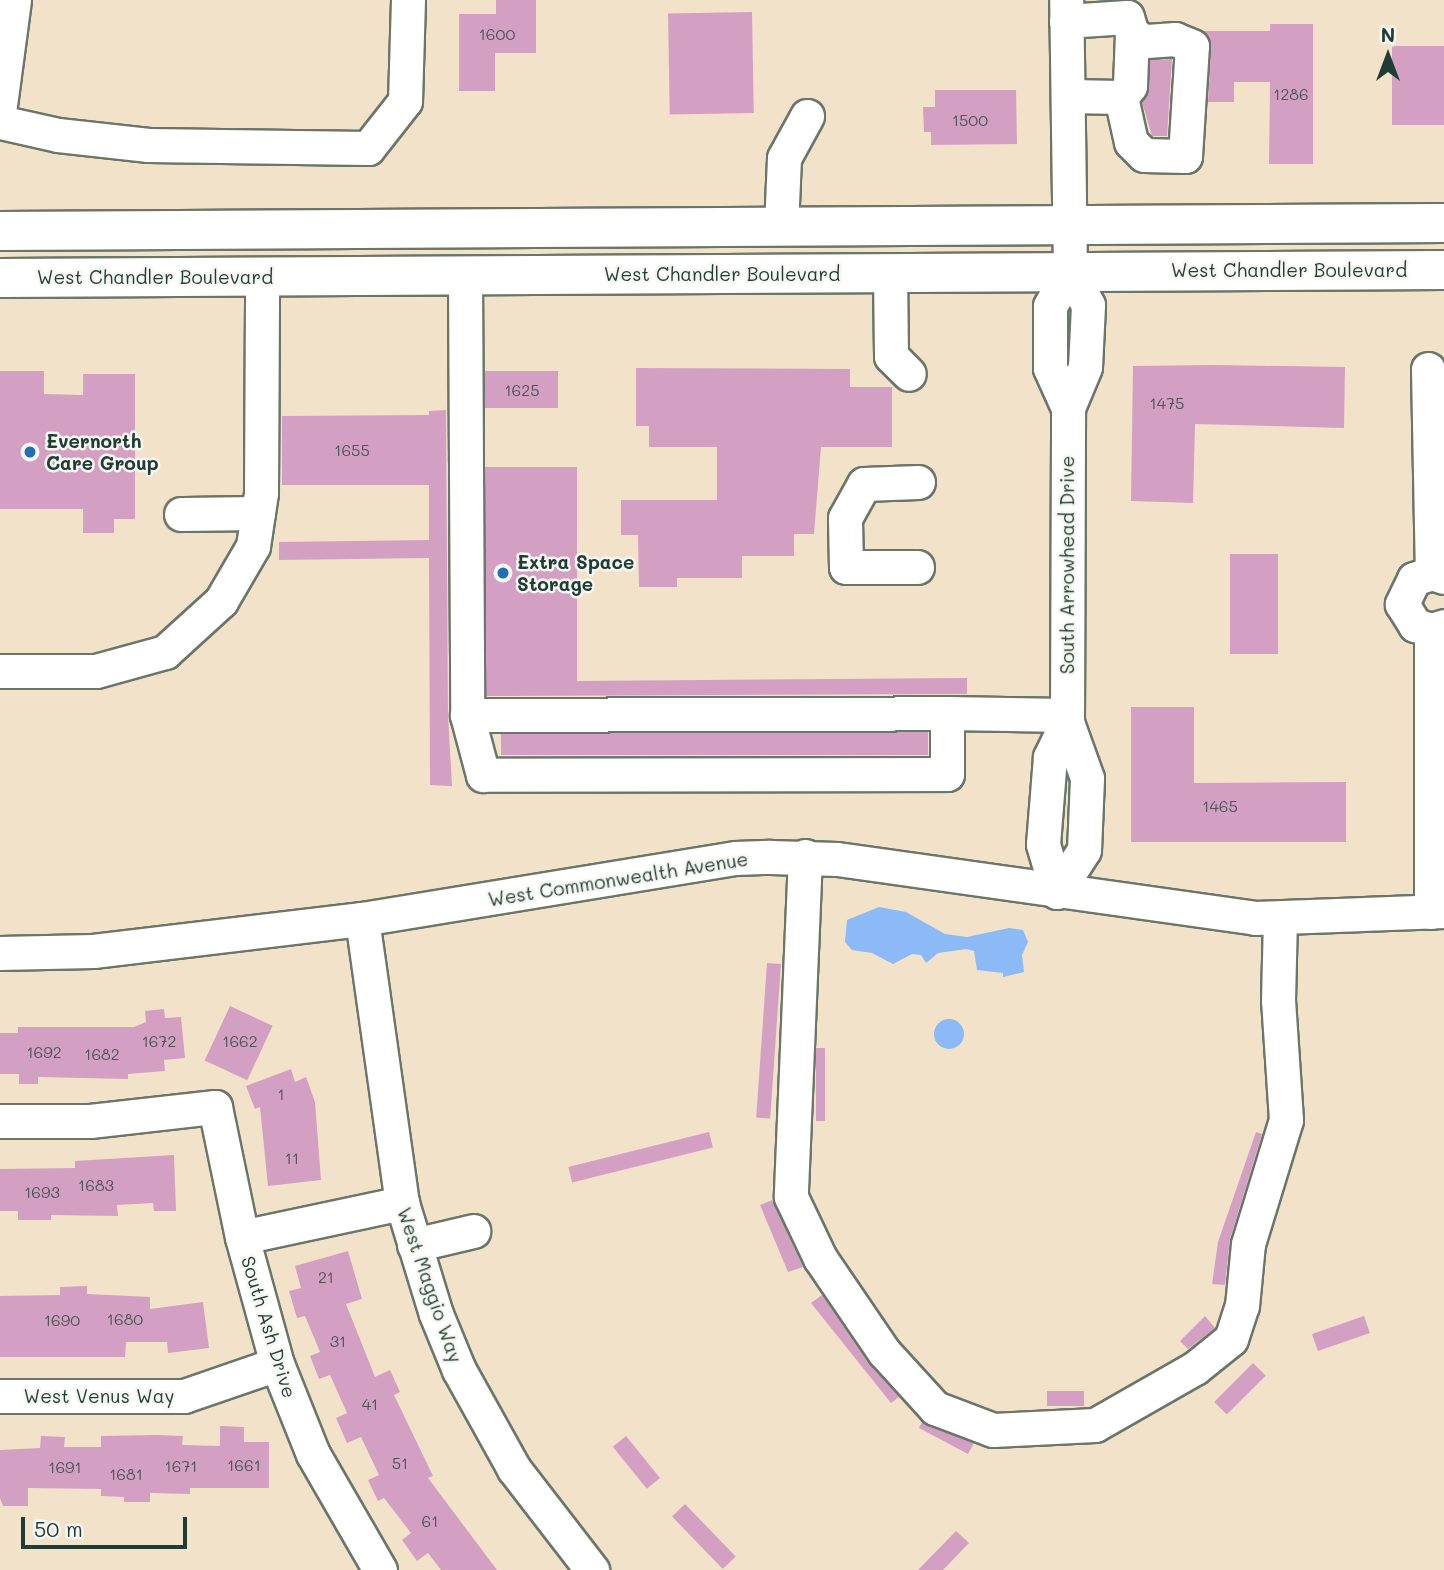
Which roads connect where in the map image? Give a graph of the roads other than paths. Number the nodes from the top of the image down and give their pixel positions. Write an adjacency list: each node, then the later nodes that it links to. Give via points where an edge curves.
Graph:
1 (14, 0): 7 (street)
2 (408, 0): 9 (street, via 405,101 368,148 148,145 58,135)
3 (1066, 11): 4 (street, via 1127,16); 5 (street)
4 (1132, 33): 6 (street, via 1130,86); 6 (street, via 1143,41 1175,39 1192,46 1185,156 1144,155 1131,142)
5 (1068, 96): 6 (street); 13 (street)
6 (1121, 97)
7 (0, 105)
8 (807, 116): 11 (street, via 784,158)
9 (0, 122)
10 (1444, 223): 13 (main road, West Chandler Boulevard)
11 (781, 227): 12 (main road, West Chandler Boulevard); 13 (main road, West Chandler Boulevard)
12 (0, 230)
13 (1070, 248): 14 (main road, West Chandler Boulevard); 15 (main road, West Chandler Boulevard); 30 (street, South Arrowhead Drive, via 1088,305 1085,367 1068,408)
14 (1444, 270)
15 (890, 272): 16 (main road, West Chandler Boulevard); 20 (street, via 891,355)
16 (465, 276): 17 (main road, West Chandler Boulevard); 29 (street)
17 (262, 277): 18 (main road, West Chandler Boulevard); 22 (street)
18 (0, 278)
19 (1428, 369): 25 (street)
20 (909, 374)
21 (918, 482): 24 (street, via 864,484 845,518 846,567)
22 (258, 513): 23 (street); 27 (street, via 253,546 221,601 165,652 96,670)
23 (181, 514)
24 (918, 567)
25 (1438, 575): 26 (street, via 1414,579 1402,604 1408,620)
26 (1437, 628): 33 (street)
27 (0, 670)
28 (947, 713): 29 (street); 29 (street, via 947,774 483,775); 30 (street)
29 (467, 715)
30 (1067, 719): 32 (street, South Arrowhead Drive, via 1050,757 1043,844)
31 (805, 856): 32 (street, West Commonwealth Avenue); 34 (street, West Commonwealth Avenue, via 734,859); 35 (street, via 791,1197 820,1258 884,1352 936,1408 993,1430 1095,1424 1195,1368 1231,1339 1240,1315 1248,1244 1286,1119 1278,1000)
32 (1057, 892): 35 (street, West Commonwealth Avenue)
33 (1438, 912): 35 (street, West Commonwealth Avenue)
34 (362, 919): 36 (street, West Commonwealth Avenue, via 93,951); 38 (street, West Maggio Way)
35 (1280, 919)
36 (0, 953)
37 (0, 1121): 40 (street, South Ash Drive, via 90,1121 215,1107)
38 (402, 1203): 40 (street); 41 (street, West Maggio Way)
39 (472, 1231): 41 (street)
40 (242, 1237): 42 (street, South Ash Drive)
41 (414, 1245): 45 (street, West Maggio Way, via 459,1370 485,1418 514,1469)
42 (276, 1364): 43 (street, West Venus Way, via 184,1396); 44 (street, South Ash Drive, via 313,1454)
43 (0, 1396)
44 (380, 1570)
45 (592, 1570)

